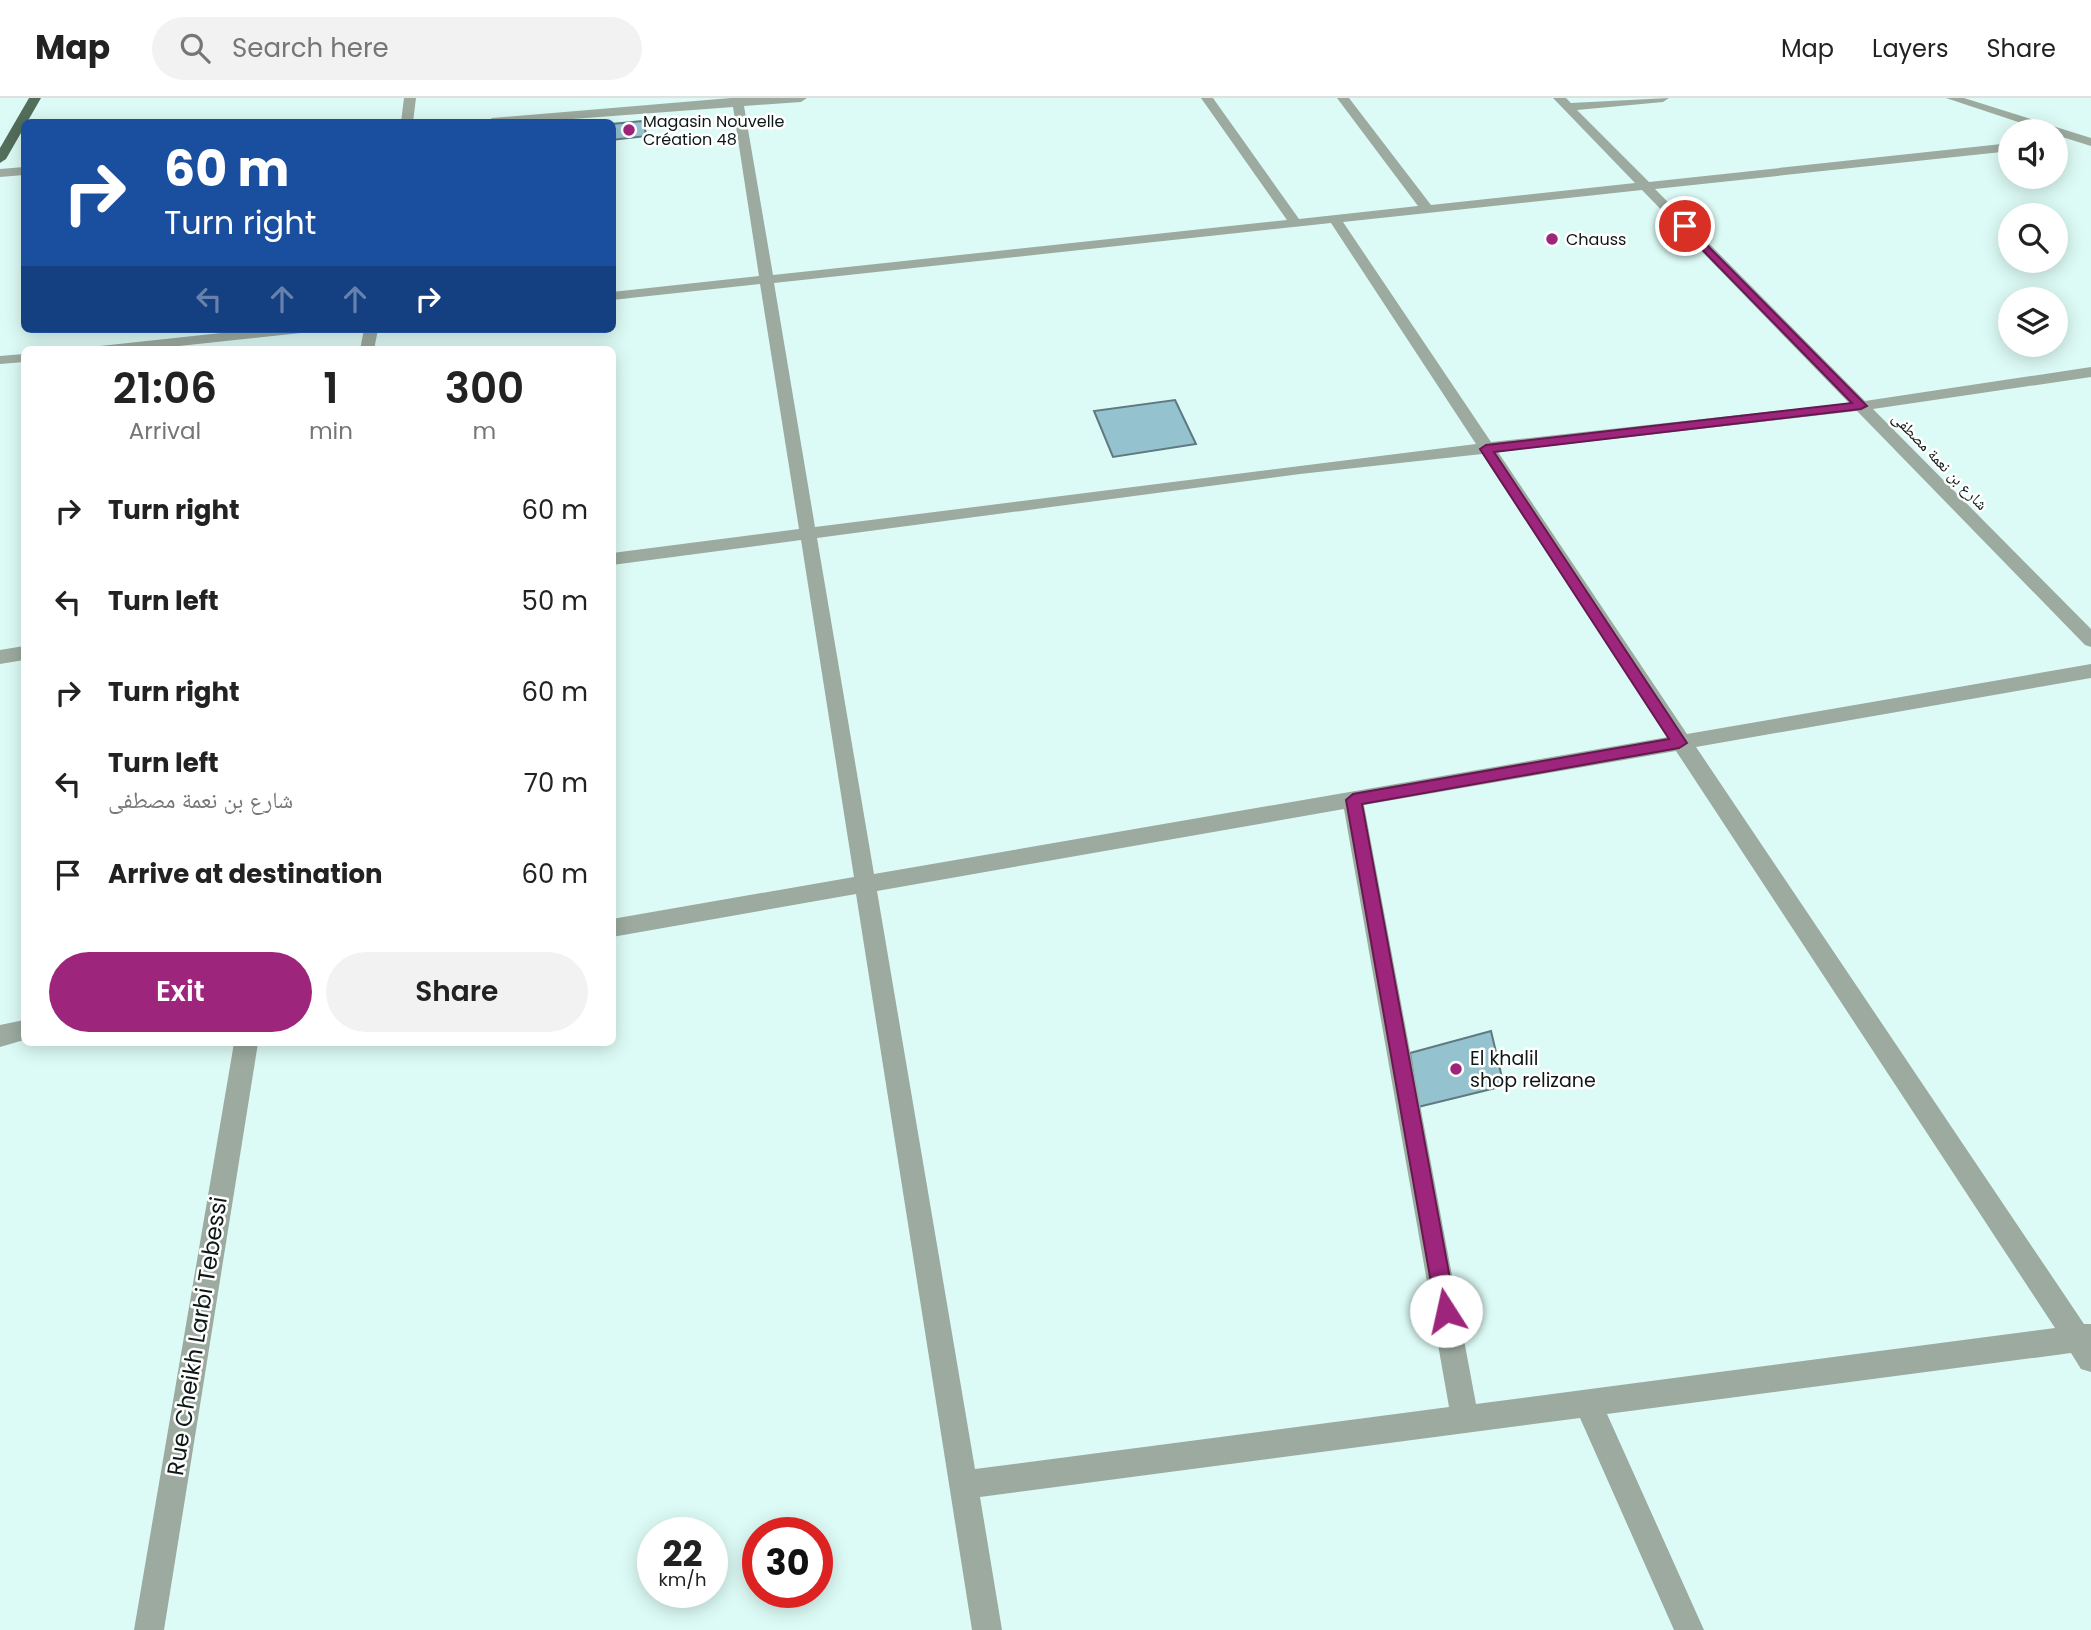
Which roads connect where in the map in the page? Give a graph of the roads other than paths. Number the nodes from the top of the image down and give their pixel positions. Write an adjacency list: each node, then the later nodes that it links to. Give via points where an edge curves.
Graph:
1 (35, 98): 10 (main road)
2 (410, 98): 11 (street)
3 (801, 98): 8 (street)
4 (1207, 98): 23 (street)
5 (1343, 98): 21 (street)
6 (1663, 98): 9 (street)
7 (1952, 98): 14 (street)
8 (738, 101): 12 (street); 24 (street)
9 (1563, 102): 20 (street, شارع بن نعمة مصطفى)
10 (23, 119)
11 (407, 119)
12 (527, 119)
13 (21, 122): 17 (main road)
14 (2088, 140): 15 (street)
15 (2068, 141)
16 (1998, 148): 20 (street)
17 (0, 159)
18 (21, 171): 19 (street)
19 (0, 173)
20 (1646, 186): 21 (street); 31 (street, شارع بن نعمة مصطفى)
21 (1427, 209): 22 (street)
22 (1334, 218): 23 (street); 32 (street)
23 (1295, 222): 24 (street)
24 (766, 280): 25 (street); 33 (street)
25 (616, 296)
26 (263, 333): 27 (street)
27 (138, 346)
28 (21, 358): 29 (street)
29 (0, 360)
30 (2091, 372): 31 (street)
31 (1861, 406): 32 (street); 35 (street, شارع بن نعمة مصطفى)
32 (1486, 449): 33 (street); 39 (street)
33 (807, 533): 34 (street); 41 (street)
34 (616, 558)
35 (2091, 640)
36 (21, 654): 37 (street)
37 (0, 657)
38 (2091, 671): 39 (street)
39 (1679, 743): 40 (street); 46 (street)
40 (1353, 800): 41 (street); 48 (street)
41 (865, 885): 42 (street); 49 (street)
42 (616, 927)
43 (21, 1031): 44 (street)
44 (0, 1036)
45 (246, 1046): 50 (street, Rue Cheikh Larbi Tebessi)
46 (2086, 1344): 47 (street)
47 (1588, 1403): 48 (street); 52 (street)
48 (1465, 1418): 49 (street)
49 (963, 1485): 51 (street)
50 (149, 1630)
51 (987, 1630)
52 (1689, 1630)

